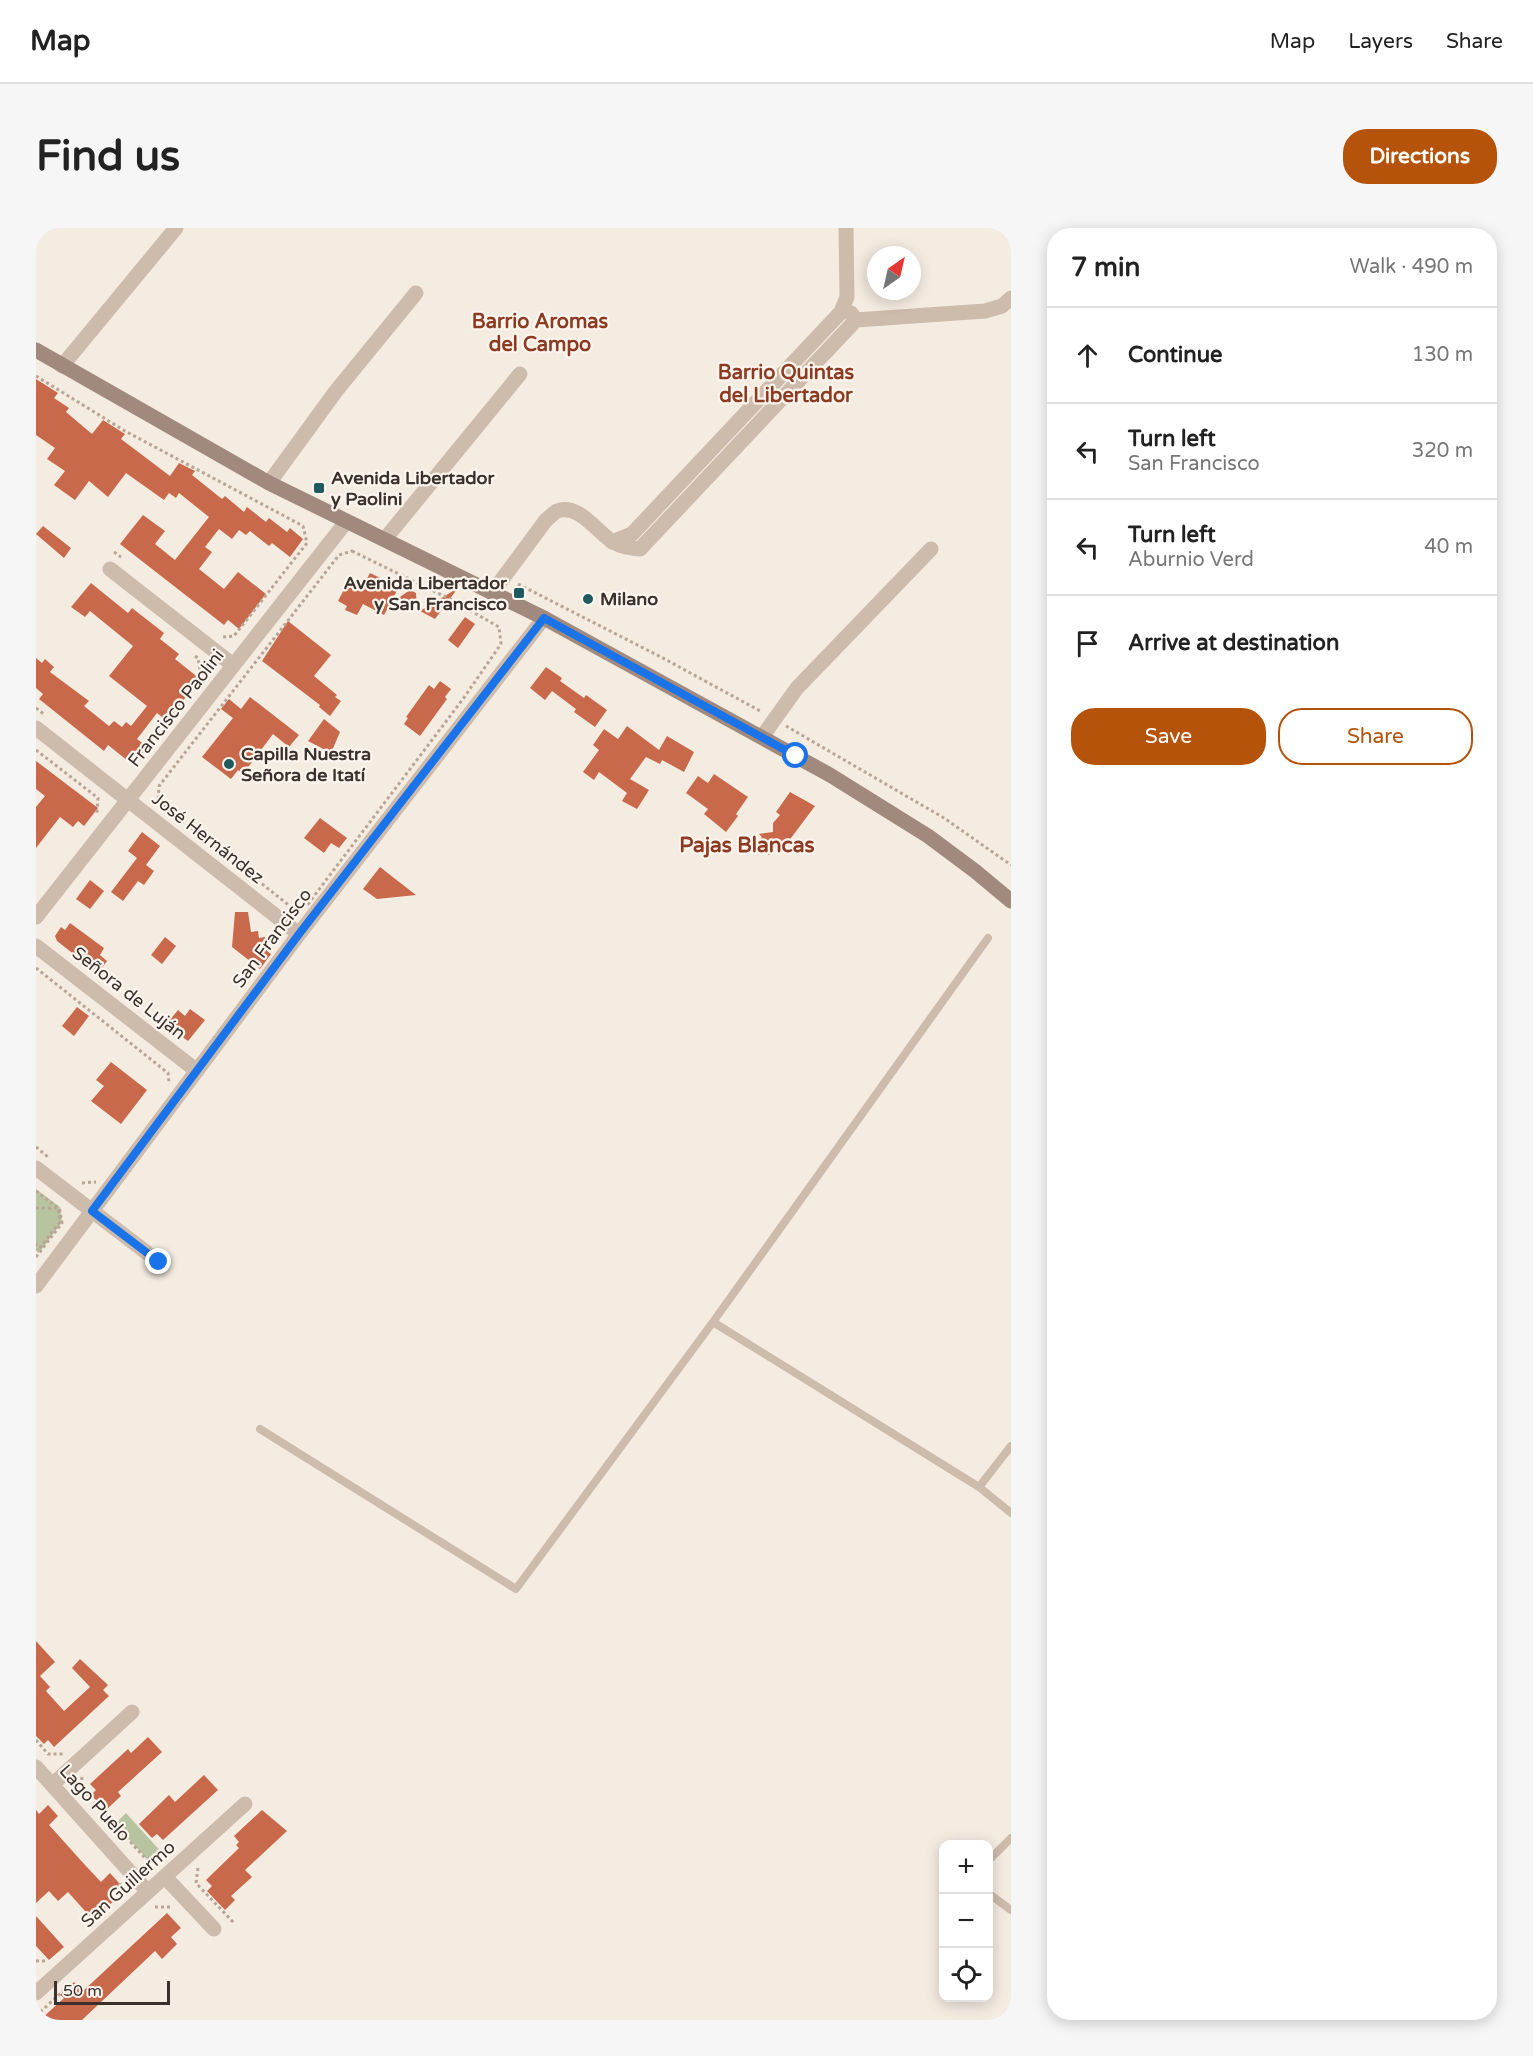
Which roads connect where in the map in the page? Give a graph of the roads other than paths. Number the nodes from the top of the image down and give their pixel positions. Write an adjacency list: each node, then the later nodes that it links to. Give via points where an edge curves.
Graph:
1 (176, 228): 8 (street)
2 (846, 228): 5 (street)
3 (416, 293): 10 (street, via 336,391)
4 (1011, 298): 6 (street, via 1002,306 985,311)
5 (844, 304): 6 (street); 13 (street, via 841,312 632,534)
6 (856, 320): 13 (street, via 640,549)
7 (36, 350): 8 (main road)
8 (62, 366): 10 (main road)
9 (520, 374): 12 (street)
10 (269, 483): 11 (main road)
11 (346, 522): 12 (main road); 18 (street, Francisco Paolini)
12 (385, 539): 16 (main road)
13 (612, 542): 16 (street, via 586,519 569,510 557,511 546,520)
14 (931, 549): 20 (street, via 798,688)
15 (110, 569): 18 (street)
16 (492, 593): 17 (main road)
17 (544, 618): 20 (main road); 24 (street, San Francisco)
18 (233, 665): 21 (street, Francisco Paolini)
19 (40, 721): 21 (street, José Hernández)
20 (762, 737): 22 (main road, via 928,836)
21 (129, 801): 23 (street, Francisco Paolini); 24 (street, José Hernández)
22 (1011, 901)
23 (36, 917)
24 (299, 934): 27 (street, San Francisco)
25 (988, 938): 32 (lane)
26 (36, 946): 27 (street, Señora de Luján)
27 (197, 1071): 29 (street, San Francisco)
28 (36, 1168): 29 (street)
29 (92, 1211): 30 (street); 31 (street, San Francisco)
30 (159, 1262)
31 (36, 1286)
32 (713, 1322): 33 (lane, via 516,1589); 35 (lane)
33 (260, 1429)
34 (1011, 1446): 35 (lane)
35 (979, 1487): 36 (lane)
36 (1011, 1513)
37 (132, 1712): 39 (street)
38 (36, 1767): 39 (street, Lago Puelo)
39 (52, 1785): 44 (street, Lago Puelo)
40 (245, 1804): 43 (street, San Guillermo)
41 (1011, 1838): 42 (lane)
42 (993, 1856)
43 (165, 1877): 44 (street, San Guillermo); 47 (street)
44 (148, 1892): 48 (street, San Guillermo)
45 (989, 1894): 46 (lane)
46 (1011, 1910)
47 (214, 1929)
48 (37, 1990)

